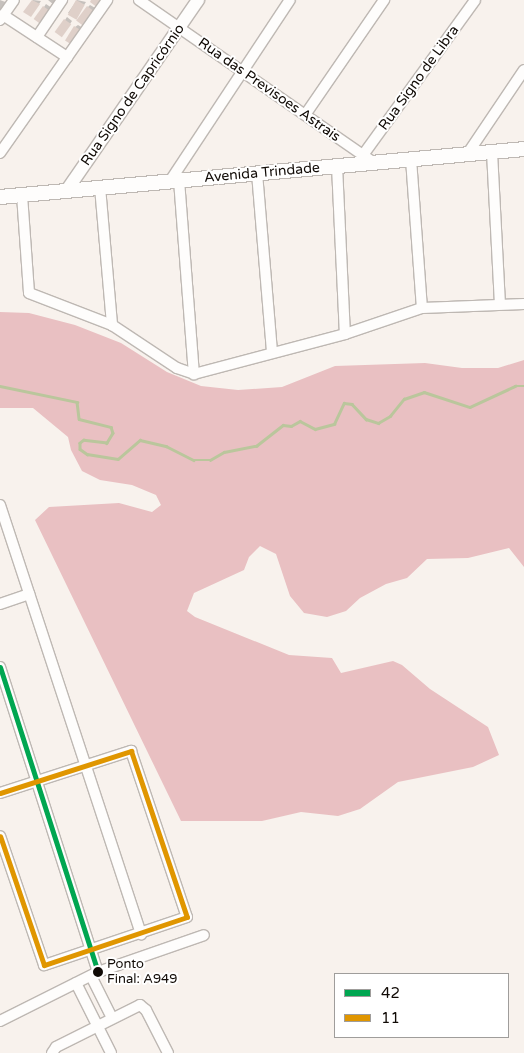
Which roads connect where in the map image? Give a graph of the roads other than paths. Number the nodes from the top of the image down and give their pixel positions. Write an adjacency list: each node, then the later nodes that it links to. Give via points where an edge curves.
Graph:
1 (14, 0): 9 (street)
2 (62, 0): 11 (street)
3 (107, 0): 12 (street)
4 (140, 0): 10 (street, Rua das Previsoes Astrais)
5 (198, 0): 10 (street, Rua Signo de Capricórnio)
6 (290, 0): 14 (street)
7 (384, 0): 15 (street)
8 (475, 0): 20 (street, Rua Signo de Libra)
9 (2, 18): 11 (street)
10 (179, 28): 14 (street, Rua das Previsoes Astrais); 26 (street, Rua Signo de Capricórnio)
11 (37, 37): 12 (street)
12 (67, 57): 18 (street)
13 (524, 70): 19 (street)
14 (241, 71): 15 (street, Rua das Previsoes Astrais); 24 (street)
15 (305, 115): 20 (street, Rua das Previsoes Astrais)
16 (524, 149): 17 (main road, Avenida Trindade)
17 (492, 152): 19 (main road, Avenida Trindade); 29 (street)
18 (0, 153)
19 (468, 153): 21 (main road, Avenida Trindade)
20 (368, 159): 21 (main road, Avenida Trindade); 22 (main road, Avenida Trindade)
21 (411, 159): 31 (street)
22 (337, 166): 23 (main road, Avenida Trindade); 33 (street)
23 (257, 173): 24 (main road, Avenida Trindade); 34 (street)
24 (174, 181): 25 (main road, Avenida Trindade); 35 (street)
25 (100, 187): 26 (main road, Avenida Trindade); 32 (street)
26 (67, 190): 27 (main road, Avenida Trindade)
27 (22, 195): 28 (main road, Avenida Trindade); 32 (street, via 30,293)
28 (0, 198)
29 (500, 303): 30 (street); 31 (street)
30 (524, 304)
31 (422, 308): 33 (street)
32 (112, 325): 35 (street, via 177,368)
33 (345, 334): 34 (street)
34 (272, 352): 35 (street, via 214,371)
35 (194, 374)
36 (0, 505): 37 (street)
37 (29, 594): 38 (street); 40 (street)
38 (0, 604)
39 (0, 668): 41 (street)
40 (85, 765): 41 (street); 44 (street); 44 (street, via 128,750 133,752 188,912 183,920)
41 (37, 781): 42 (street); 46 (street)
42 (0, 793)
43 (0, 836): 46 (street, via 43,964 48,966)
44 (141, 934): 46 (street)
45 (204, 935): 47 (street)
46 (92, 950): 47 (street)
47 (94, 974): 48 (street); 49 (street)
48 (76, 983): 50 (street); 51 (street)
49 (112, 1018): 51 (street); 54 (street, via 136,1006 143,1006)
50 (0, 1021)
51 (97, 1026): 52 (street, via 56,1047); 53 (street)
52 (52, 1053)
53 (111, 1053)
54 (168, 1053)

